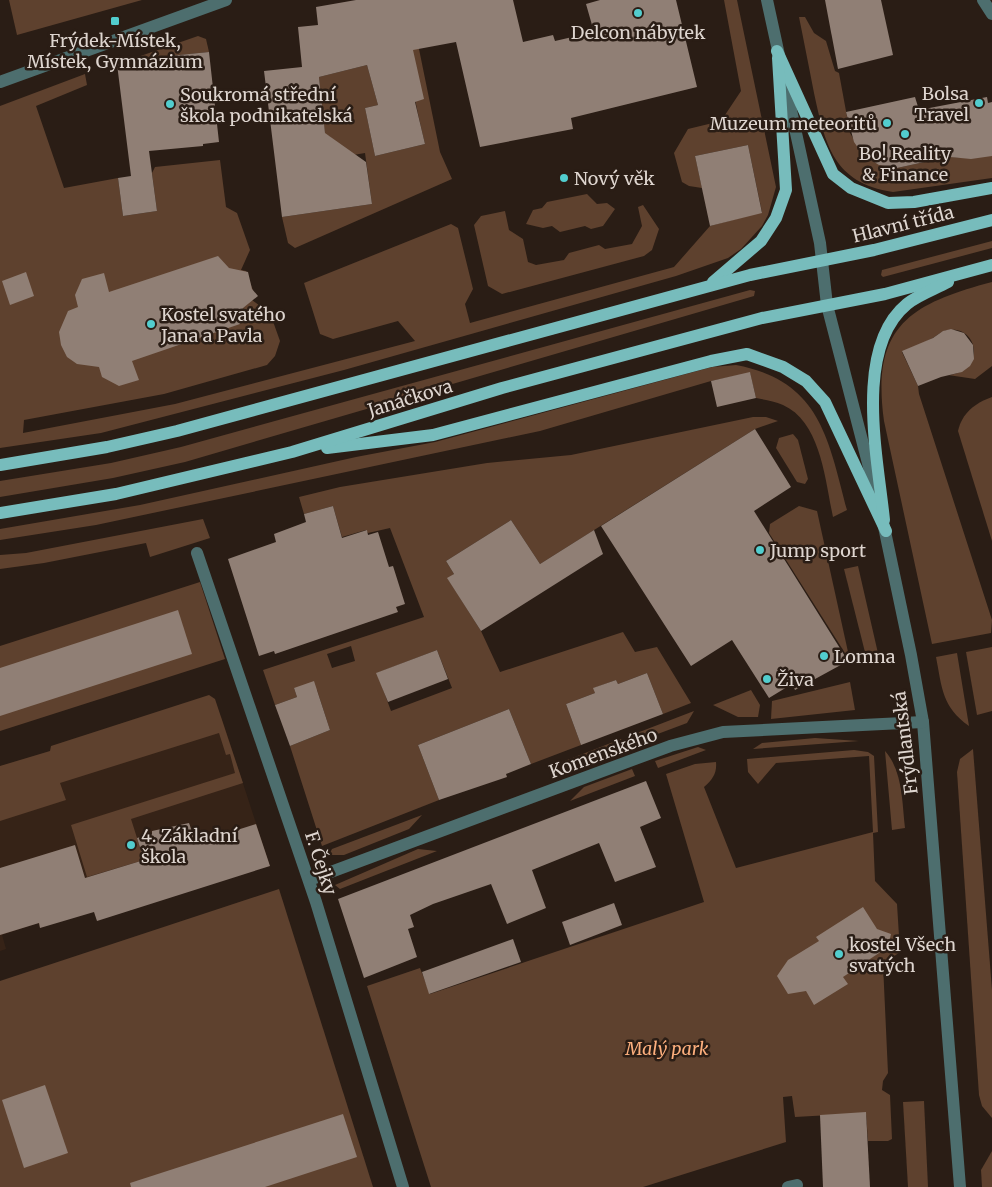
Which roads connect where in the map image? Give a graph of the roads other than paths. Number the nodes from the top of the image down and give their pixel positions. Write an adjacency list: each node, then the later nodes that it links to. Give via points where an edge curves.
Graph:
1 (226, 0): 6 (street)
2 (766, 0): 5 (street, Frýdlantská)
3 (983, 0): 4 (street)
4 (992, 14)
5 (777, 51): 7 (main road, via 833,174 851,188 888,203 914,202); 9 (street, Frýdlantská); 12 (main road, via 786,190 776,218 761,241)
6 (0, 82)
7 (992, 188)
8 (992, 220): 9 (main road, Hlavní třída)
9 (822, 260): 12 (main road, Janáčkova); 13 (street, Frýdlantská)
10 (992, 265): 11 (main road)
11 (965, 272): 13 (main road, via 885,294); 17 (main road, via 907,304 885,332 875,360 872,400)
12 (710, 285): 15 (main road, Janáčkova, via 177,431 107,447)
13 (827, 305): 14 (main road, Janáčkova, via 762,318 502,388); 17 (street, Frýdlantská)
14 (292, 452): 16 (main road, Janáčkova, via 116,494); 17 (main road, via 432,434 747,354 783,366 806,381 825,402)
15 (0, 465)
16 (0, 513)
17 (886, 531): 19 (street, Frýdlantská)
18 (197, 553): 20 (street, F. Čejky)
19 (923, 722): 20 (street, Komenského, via 714,735 670,746); 22 (street, Frýdlantská)
20 (309, 880): 21 (street, F. Čejky)
21 (403, 1187)
22 (960, 1187)

